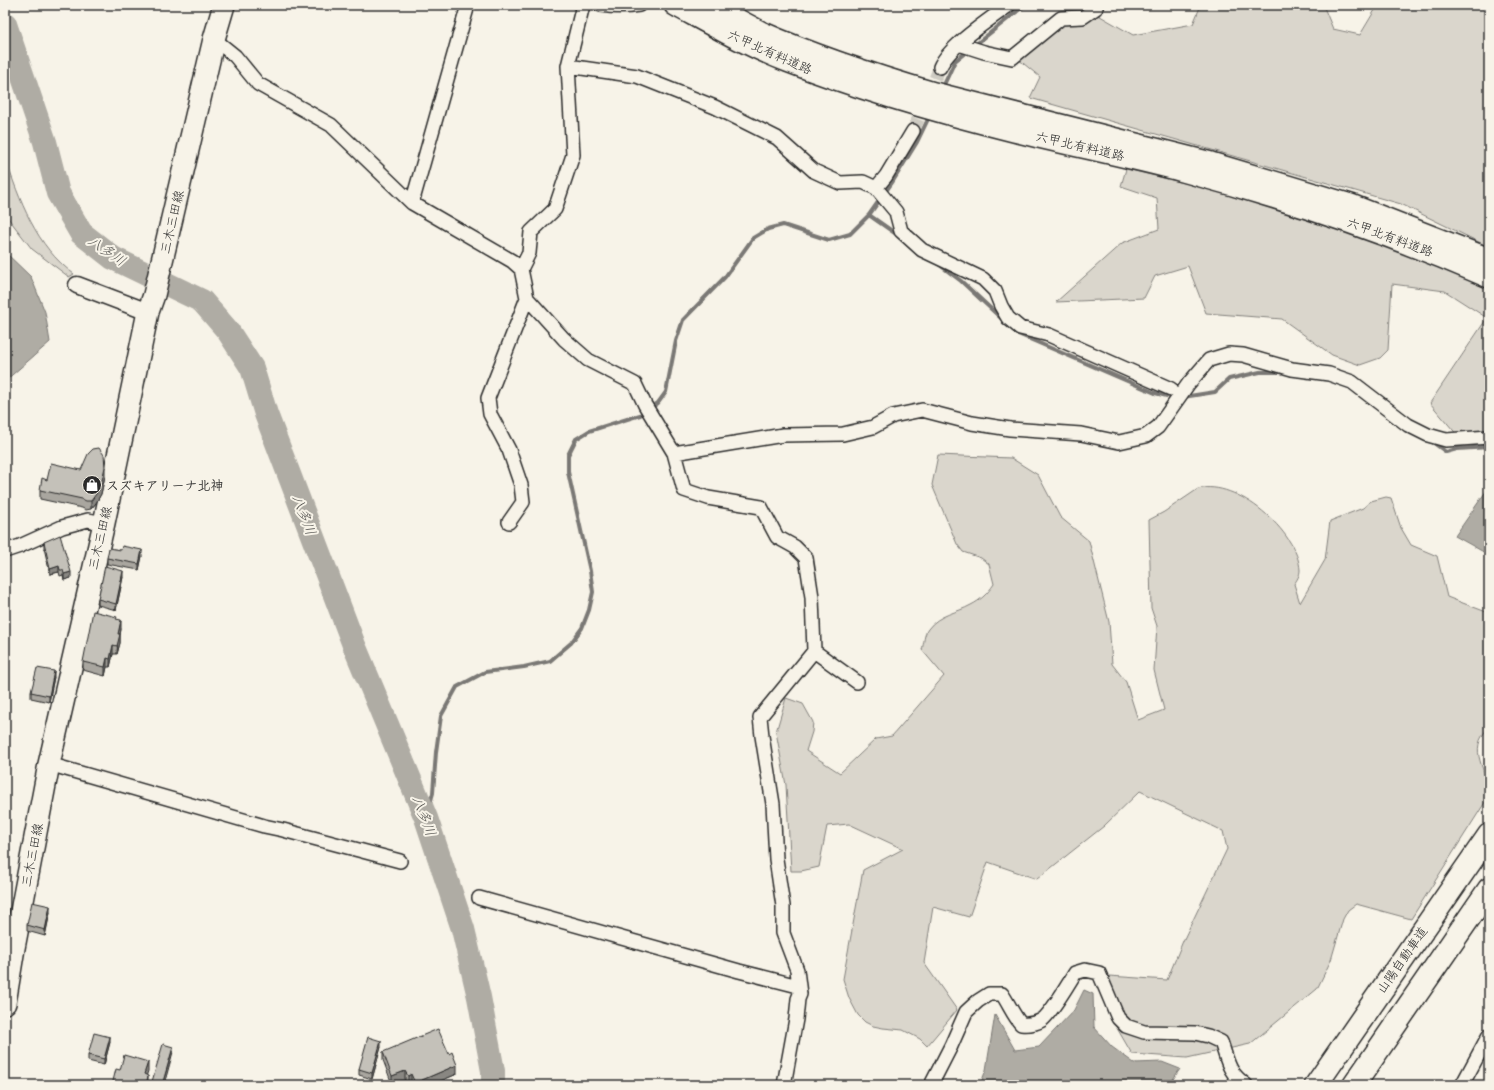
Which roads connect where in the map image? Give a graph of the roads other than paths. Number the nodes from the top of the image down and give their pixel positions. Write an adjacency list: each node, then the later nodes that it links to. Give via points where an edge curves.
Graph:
1 (224, 5): 10 (main road, 三木三田線)
2 (468, 5): 18 (street)
3 (583, 5): 13 (street)
4 (601, 5): 5 (street)
5 (639, 5)
6 (675, 5): 12 (main road, 六甲北有料道路, via 732,36)
7 (710, 5): 12 (main road, 六甲北有料道路, via 761,31)
8 (1009, 5): 11 (street)
9 (1096, 8): 11 (street, via 1083,17 1061,18 1012,58)
10 (214, 39): 18 (street, via 235,56 258,84 330,126); 24 (main road, 三木三田線)
11 (960, 44): 14 (street, via 943,59)
12 (788, 52): 15 (main road, 六甲北有料道路, via 894,82)
13 (568, 66): 17 (street, via 637,76 651,81 715,107 777,138 820,174 840,183 863,182); 20 (street, via 573,155 555,210 531,232 530,253)
14 (940, 67)
15 (937, 102): 19 (main road, 六甲北有料道路, via 1218,165 1351,205); 21 (main road, 六甲北有料道路, via 1013,131 1182,171 1332,216 1437,254)
16 (913, 131): 17 (street)
17 (876, 189): 25 (street, via 896,212 901,231 922,250 983,279 995,291 1008,318 1020,328 1049,335)
18 (412, 203): 20 (street, via 512,261)
19 (1489, 259)
20 (521, 269): 23 (street)
21 (1489, 277)
22 (77, 285): 24 (street)
23 (527, 298): 27 (street, via 564,339 588,360 635,384); 28 (street, via 488,398 490,414 509,450 521,485 523,502)
24 (151, 304): 29 (main road, 三木三田線)
25 (1171, 389)
26 (1489, 437): 27 (street, via 1446,440 1428,435 1408,425 1352,382 1329,374 1292,369 1243,355 1229,354 1209,360 1158,427 1146,436 1120,442 1081,434 1010,429 972,423 922,410 894,416 873,428 843,434 783,435)
27 (674, 453): 31 (street, via 684,490 708,498 761,507 777,537 795,547 806,558 812,597)
28 (509, 522)
29 (104, 523): 30 (street, via 88,520 62,526); 33 (main road, 三木三田線)
30 (5, 551)
31 (814, 651): 32 (street); 38 (street, via 760,717 773,804 776,859 783,906 783,933 797,970)
32 (857, 682)
33 (49, 764): 35 (street, via 264,826); 39 (main road, 三木三田線)
34 (1489, 835): 44 (highway, 山陽自動車道)
35 (400, 861)
36 (1489, 889): 45 (highway)
37 (478, 898): 38 (street)
38 (798, 986): 41 (street, via 800,994)
39 (5, 1003)
40 (1489, 1035): 46 (street)
41 (784, 1085)
42 (931, 1085): 43 (street, via 966,1012 978,1001 989,994 1002,994 1021,1024 1030,1025 1043,1019 1075,973 1085,970 1099,973 1118,1018 1126,1026 1144,1032 1195,1033 1221,1042 1230,1068 1236,1078)
43 (1246, 1085)
44 (1316, 1085)
45 (1354, 1085)
46 (1462, 1085)

